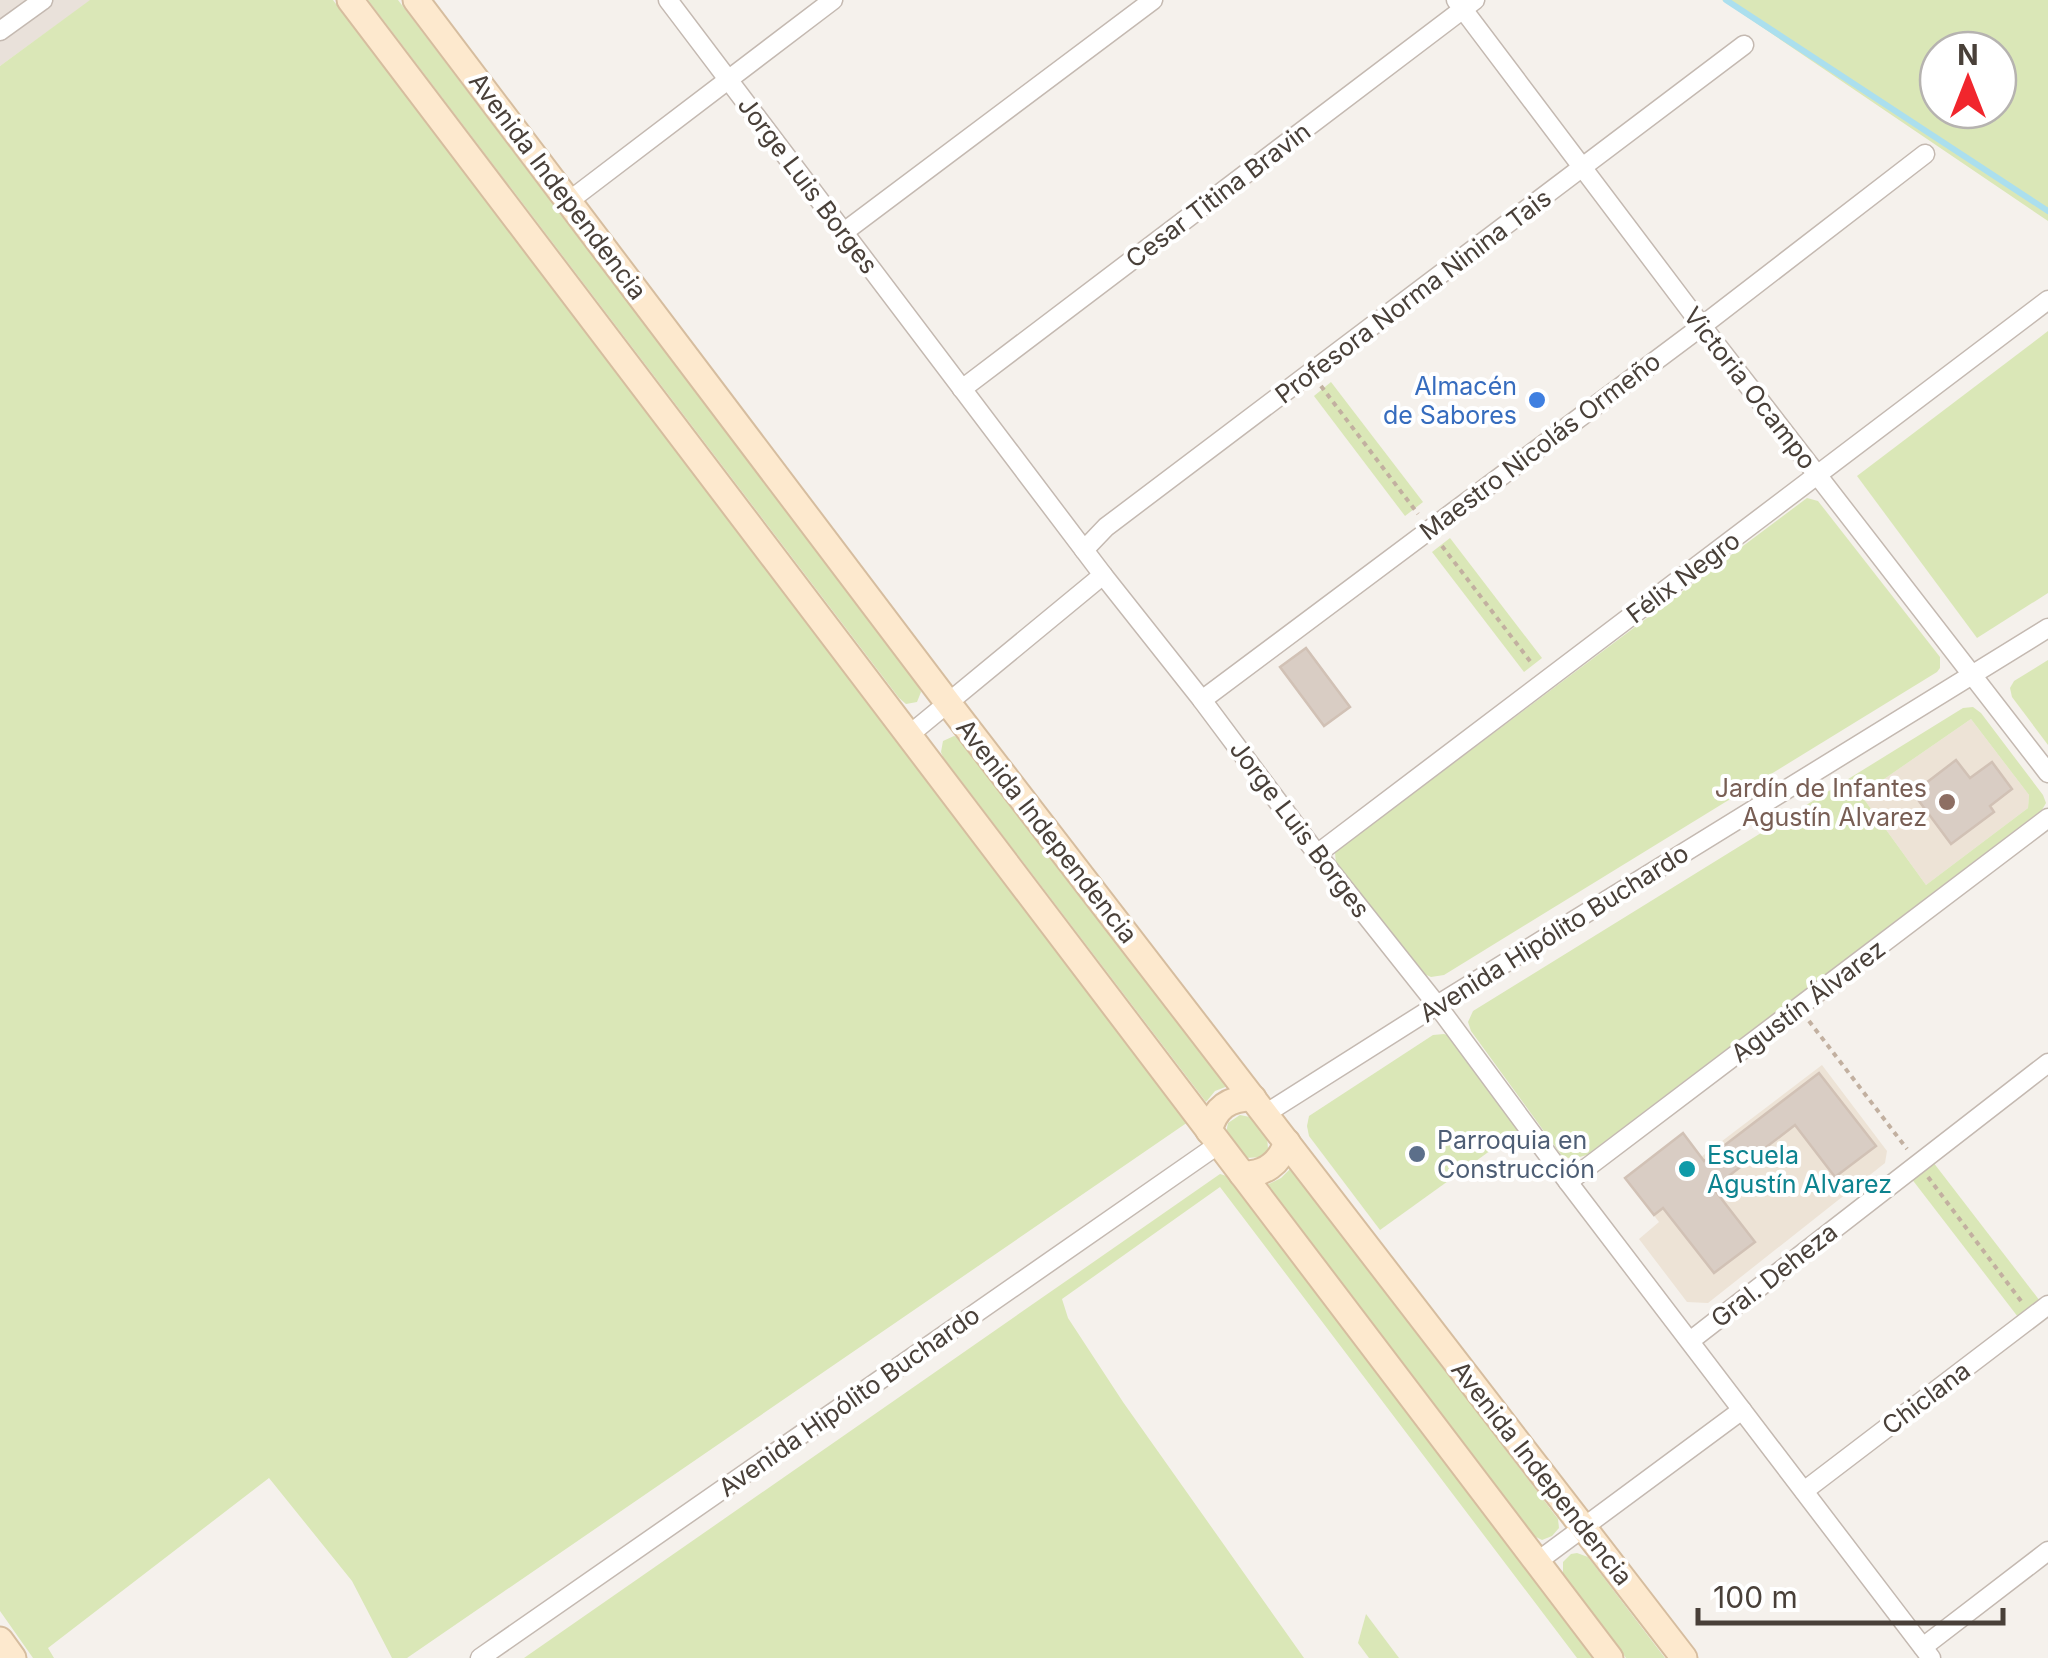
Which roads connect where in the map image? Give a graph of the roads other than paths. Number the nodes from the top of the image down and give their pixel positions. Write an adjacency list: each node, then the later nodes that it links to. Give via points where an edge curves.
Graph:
1 (43, 0): 8 (street)
2 (350, 0): 25 (main road, Avenida Independencia)
3 (416, 0): 13 (main road, Avenida Independencia)
4 (668, 0): 10 (street, Jorge Luis Borges)
5 (834, 0): 10 (street)
6 (1153, 0): 14 (street)
7 (1465, 3): 12 (street, Victoria Ocampo); 17 (street, Cesar Titina Bravin)
8 (0, 30)
9 (1744, 45): 12 (street, Profesora Norma Ninina Tais)
10 (728, 80): 13 (street); 14 (street, Jorge Luis Borges)
11 (1924, 154): 16 (street, Maestro Nicolás Ormeño)
12 (1583, 168): 16 (street, Victoria Ocampo); 19 (street, Profesora Norma Ninina Tais)
13 (569, 201): 24 (main road, Avenida Independencia)
14 (844, 232): 17 (street, Jorge Luis Borges)
15 (2048, 300): 18 (street, Félix Negro)
16 (1702, 326): 18 (street, Victoria Ocampo); 23 (street, Maestro Nicolás Ormeño)
17 (962, 389): 19 (street, Jorge Luis Borges)
18 (1818, 475): 22 (street, Victoria Ocampo); 28 (street, Félix Negro)
19 (1084, 550): 20 (street, Jorge Luis Borges)
20 (1103, 575): 23 (street, Jorge Luis Borges); 24 (street)
21 (2048, 628): 22 (street, Avenida Hipólito Buchardo)
22 (1974, 675): 26 (street, Victoria Ocampo); 29 (street, Avenida Hipólito Buchardo)
23 (1202, 700): 28 (street, Jorge Luis Borges)
24 (948, 702): 25 (street); 31 (main road, Avenida Independencia)
25 (909, 735): 32 (main road, Avenida Independencia)
26 (2048, 773)
27 (2048, 818): 35 (street, Agustín Álvarez)
28 (1317, 854): 29 (street, Jorge Luis Borges)
29 (1437, 1005): 31 (street, Avenida Hipólito Buchardo); 35 (street, Jorge Luis Borges)
30 (2048, 1063): 37 (street, Gral. Deheza)
31 (1259, 1106): 32 (main road, via 1242,1098 1223,1105); 33 (main road, Avenida Independencia)
32 (1214, 1138): 34 (main road, Avenida Independencia); 46 (street, Avenida Hipólito Buchardo)
33 (1287, 1142): 34 (main road, via 1277,1162); 40 (main road, Avenida Independencia)
34 (1242, 1174): 42 (main road, Avenida Independencia)
35 (1568, 1182): 37 (street, Jorge Luis Borges)
36 (2048, 1304): 39 (street, Chiclana)
37 (1690, 1341): 38 (street, Jorge Luis Borges)
38 (1742, 1410): 39 (street, Jorge Luis Borges); 40 (street)
39 (1804, 1491): 44 (street, Jorge Luis Borges)
40 (1584, 1528): 42 (street); 48 (main road, Avenida Independencia)
41 (2048, 1551): 44 (street)
42 (1538, 1561): 47 (main road, Avenida Independencia)
43 (0, 1640): 45 (main road)
44 (1927, 1652)
45 (13, 1658)
46 (480, 1658)
47 (1610, 1658)
48 (1684, 1658)

